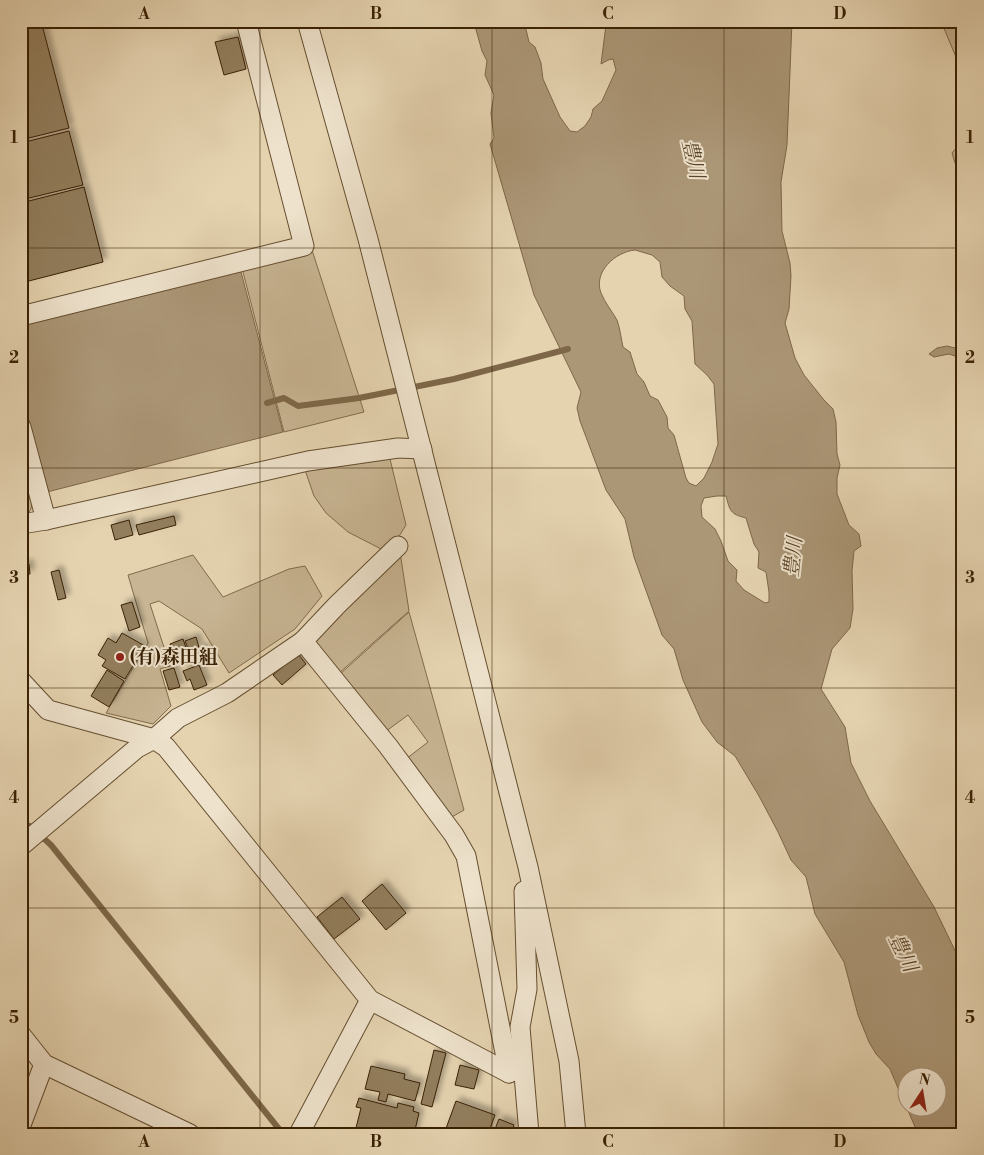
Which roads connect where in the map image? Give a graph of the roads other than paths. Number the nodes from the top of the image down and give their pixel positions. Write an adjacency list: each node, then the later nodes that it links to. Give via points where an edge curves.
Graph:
1 (246, 21): 3 (street, via 304,246)
2 (307, 21): 5 (street)
3 (21, 316)
4 (21, 426): 6 (street)
5 (422, 449): 6 (street, via 398,448 308,461); 13 (street)
6 (46, 520): 7 (street)
7 (21, 524)
8 (398, 546): 9 (street)
9 (303, 641): 11 (street, via 227,693 178,718); 14 (street, via 388,746 466,856 509,1073)
10 (21, 681): 11 (street, via 48,710)
11 (154, 739): 12 (street, via 137,748); 14 (street, via 166,747)
12 (21, 846)
13 (528, 867): 20 (street, via 524,892 526,989 520,1027); 21 (street, via 569,1061)
14 (370, 1000): 19 (street)
15 (21, 1035): 16 (street)
16 (44, 1064): 17 (street); 18 (street)
17 (21, 1125)
18 (190, 1134)
19 (299, 1134)
20 (529, 1134)
21 (576, 1134)

